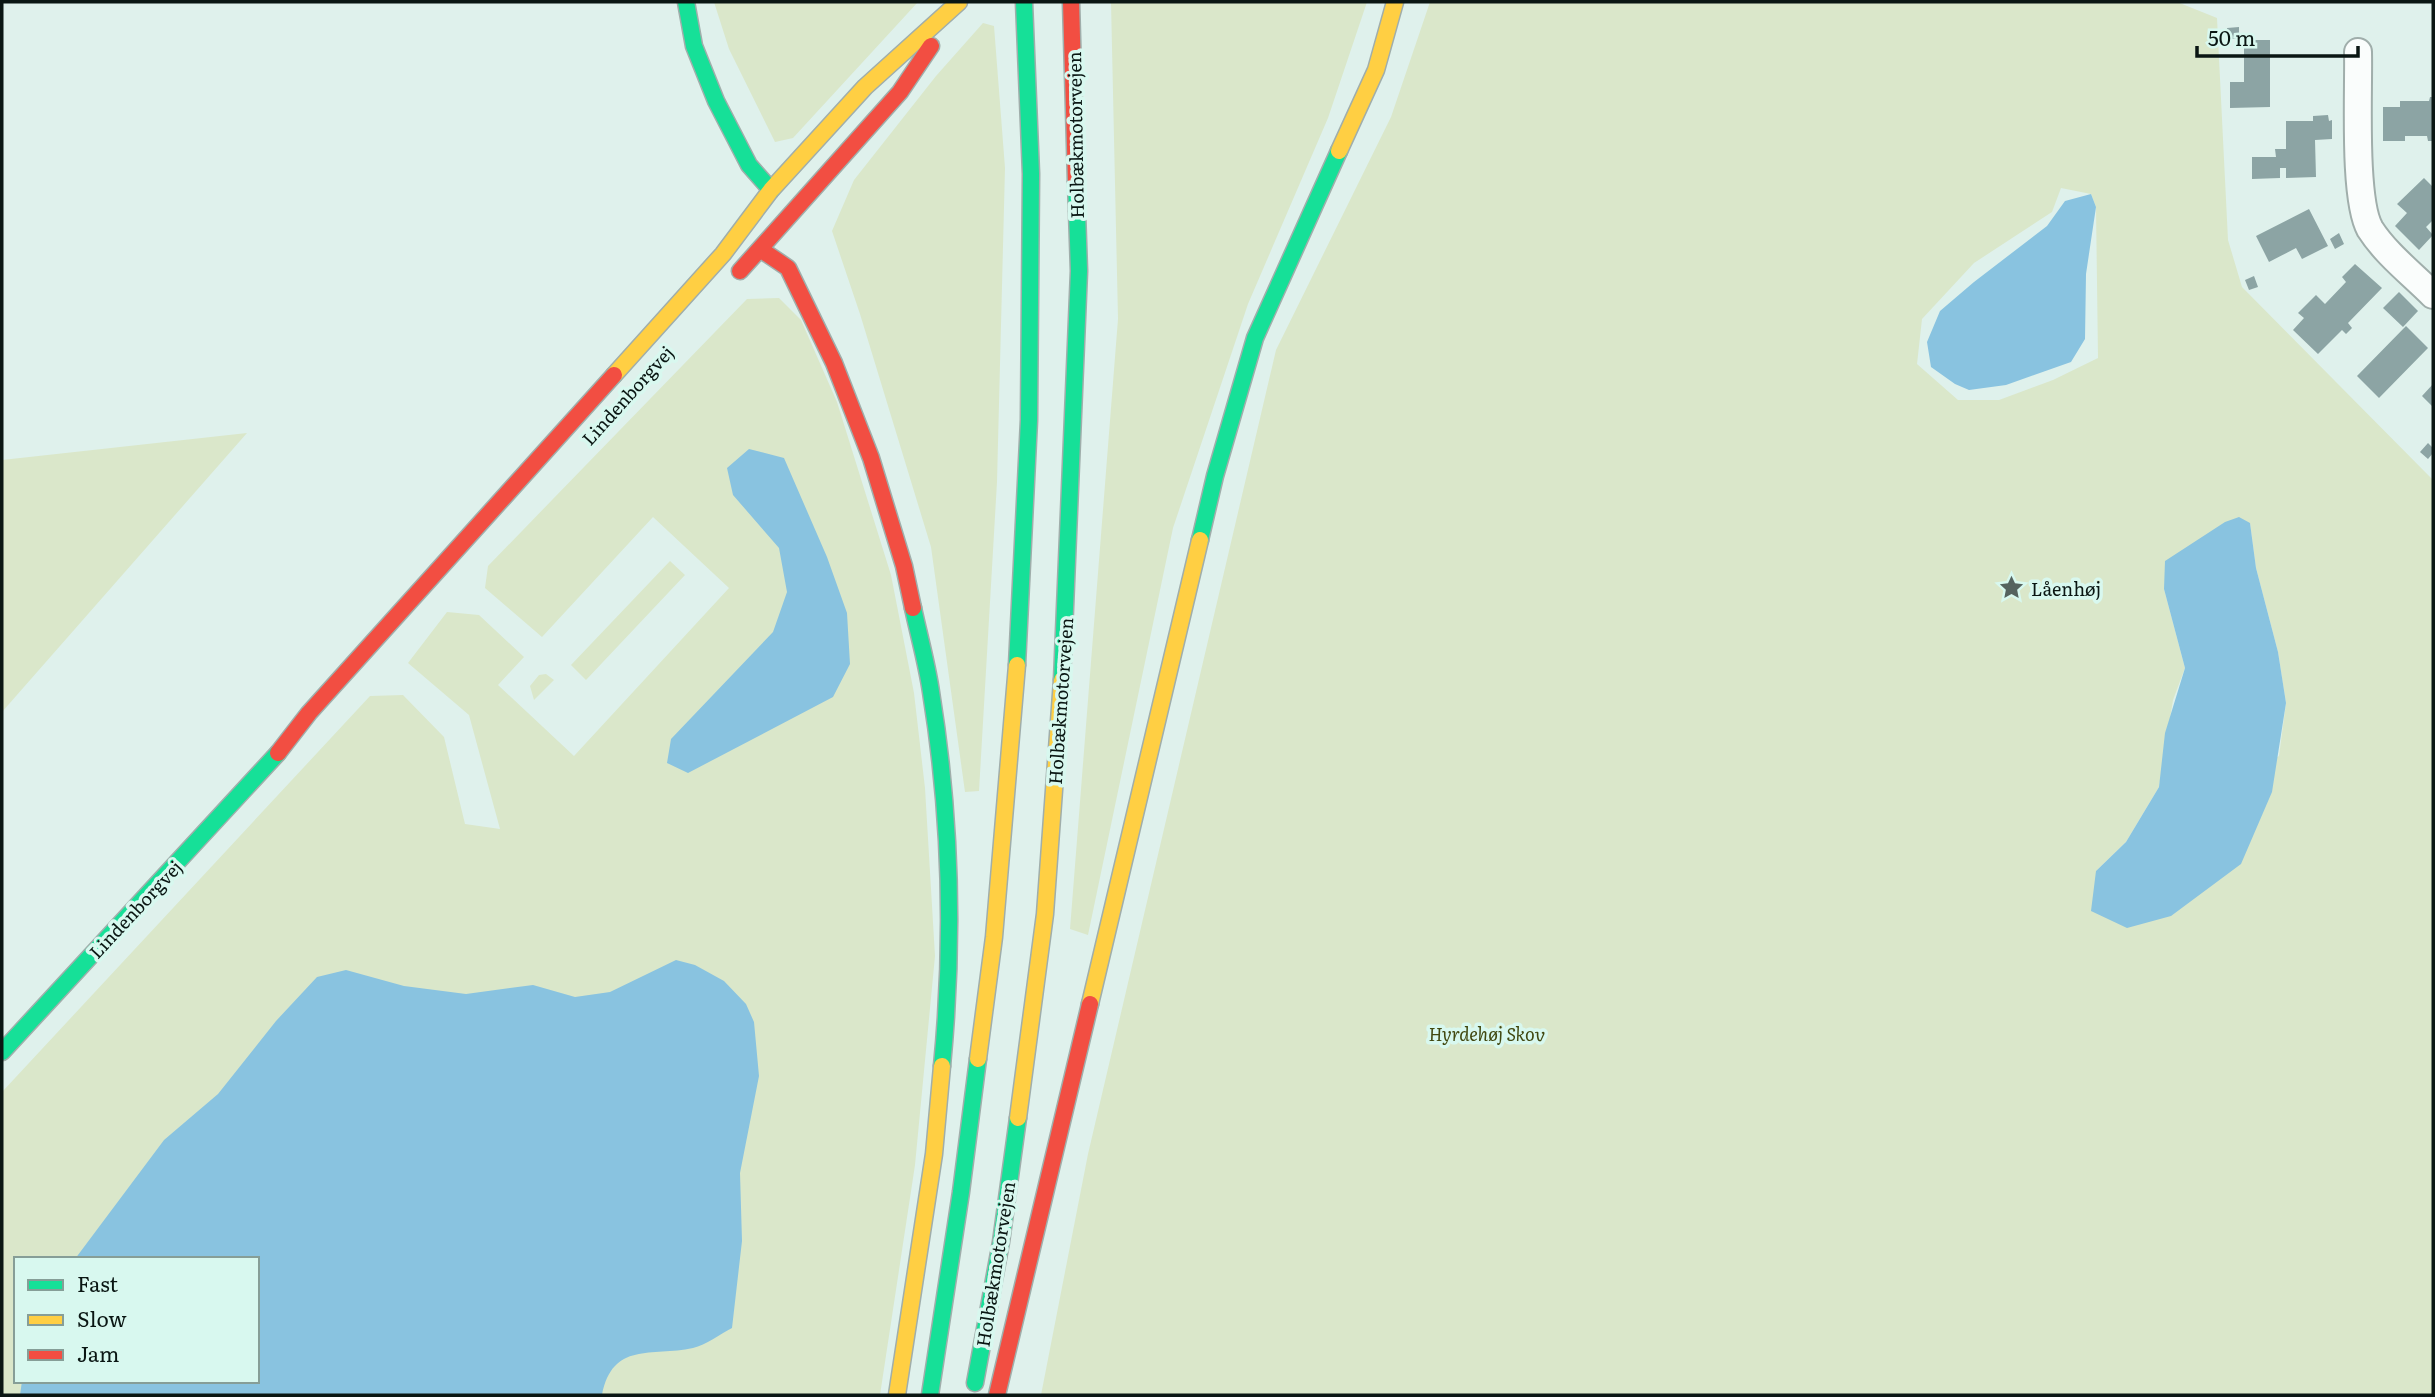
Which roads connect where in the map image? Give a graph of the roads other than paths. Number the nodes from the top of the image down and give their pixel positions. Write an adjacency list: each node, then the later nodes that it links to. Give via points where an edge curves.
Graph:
1 (686, 2): 8 (main road, via 694,46 716,101 749,165)
2 (960, 2): 6 (main road, Lindenborgvej); 9 (main road, Lindenborgvej, via 900,92)
3 (1024, 2): 19 (main road, via 1031,174 1030,420 1017,669 994,937)
4 (1071, 2): 20 (main road, Holbækmotorvejen, via 1079,271 1060,707 1045,914 1001,1242)
5 (1395, 2): 21 (main road, via 1376,70 1255,338 1219,463)
6 (912, 44): 8 (main road, Lindenborgvej, via 865,87); 9 (main road, via 886,85 797,182)
7 (2358, 52): 14 (street, via 2360,194 2369,226 2386,250)
8 (771, 190): 9 (main road); 16 (main road, Lindenborgvej, via 723,254 309,712)
9 (796, 198): 10 (main road)
10 (780, 225): 11 (main road); 12 (main road)
11 (760, 249): 12 (main road); 13 (main road)
12 (788, 268): 18 (main road, via 834,363 871,458 904,566 931,691 944,802 950,899 946,1024 934,1154)
13 (729, 282)
14 (2433, 295)
15 (339, 704): 16 (main road, Lindenborgvej)
16 (269, 765): 17 (main road, Lindenborgvej)
17 (2, 1052)
18 (897, 1395)
19 (930, 1395)
20 (973, 1395)
21 (997, 1395)

